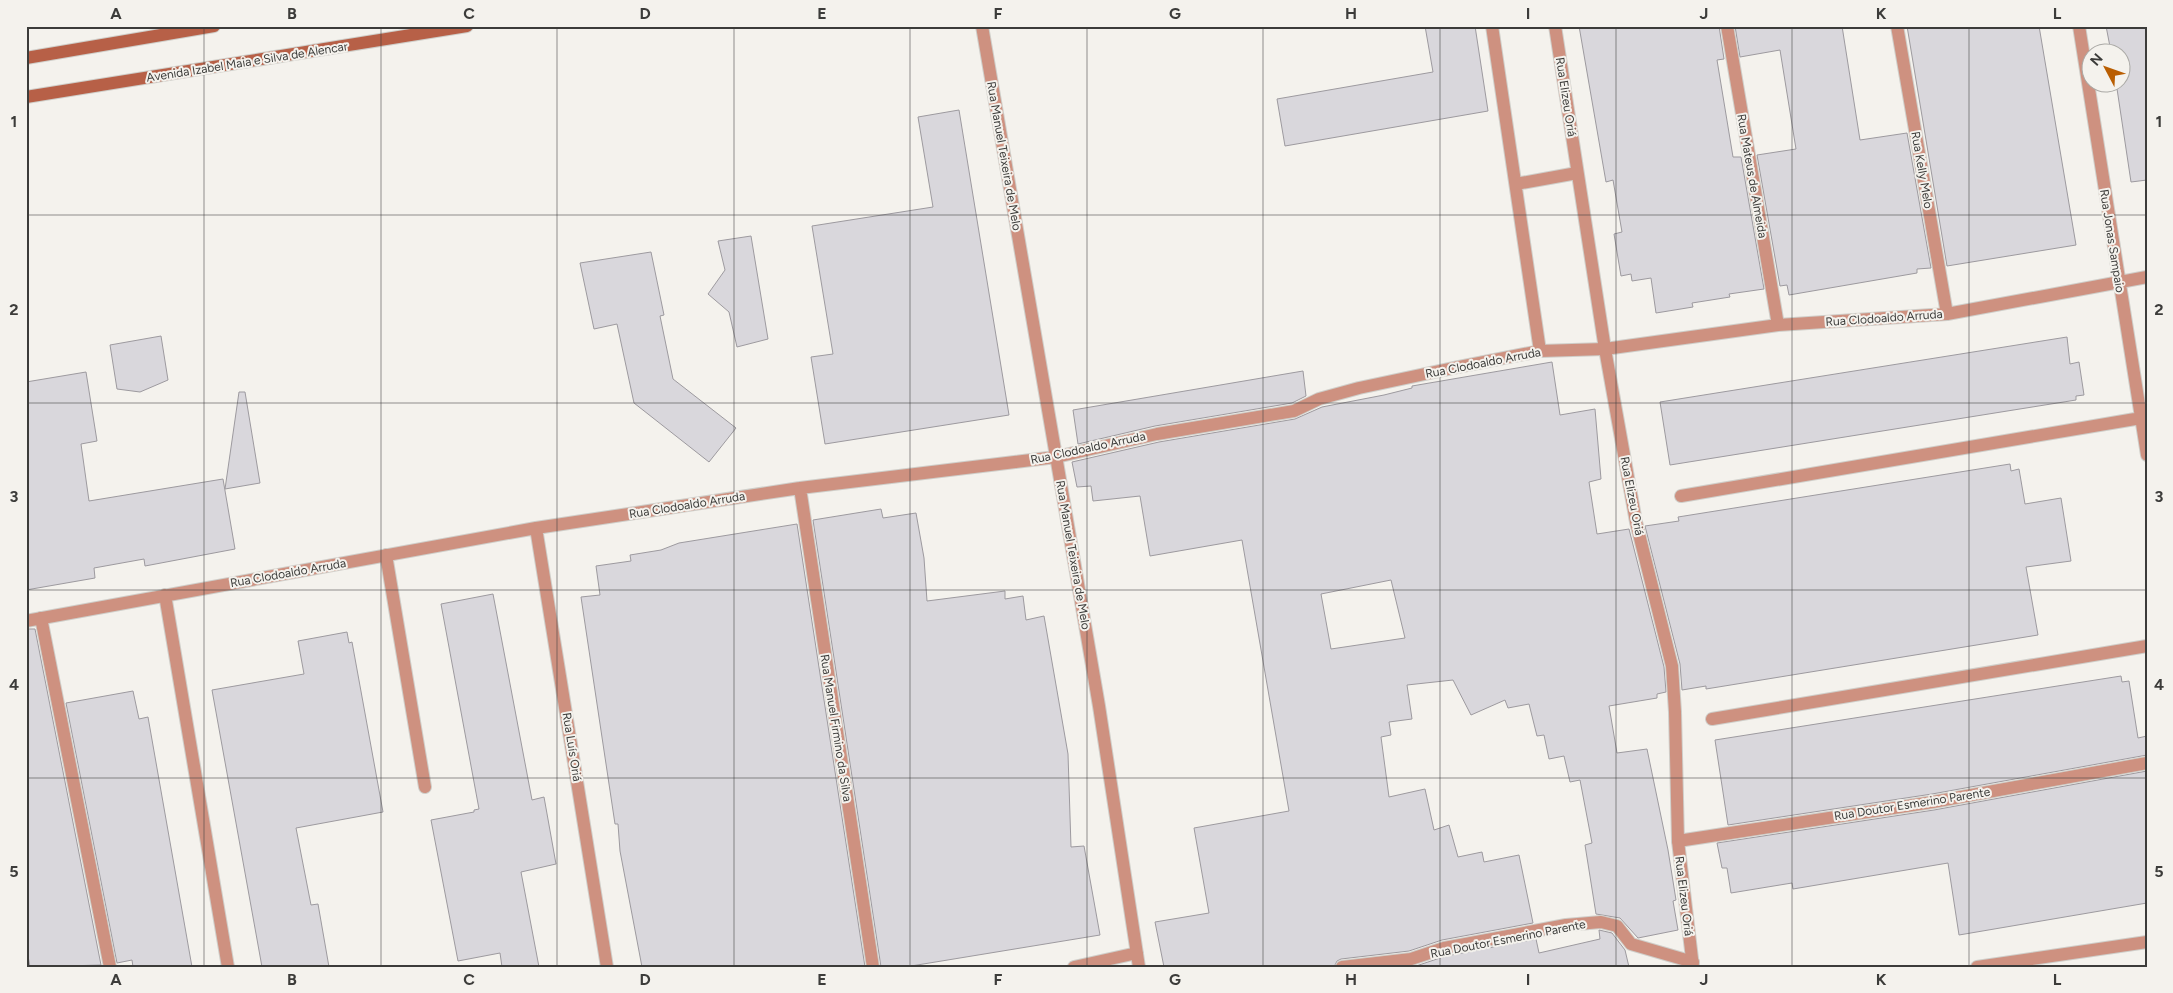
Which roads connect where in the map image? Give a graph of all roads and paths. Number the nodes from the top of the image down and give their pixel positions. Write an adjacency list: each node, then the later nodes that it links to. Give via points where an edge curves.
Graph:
1 (214, 26): 9 (street)
2 (467, 26): 10 (street, Avenida Izabel Maia e Silva de Alencar)
3 (982, 26): 21 (street, Rua Manuel Teixeira de Melo)
4 (1492, 26): 12 (street)
5 (1555, 26): 11 (street, Rua Elizeu Oriá)
6 (1727, 26): 16 (street, Rua Mateus de Almeida)
7 (1897, 26): 15 (street, Rua Kelly Melo)
8 (2079, 26): 14 (street, Rua Jonas Sampaio)
9 (26, 58)
10 (26, 97)
11 (1577, 173): 12 (street); 17 (street, Rua Elizeu Oriá)
12 (1516, 184): 18 (street)
13 (2147, 277): 14 (street, Rua Clodoaldo Arruda)
14 (2118, 283): 15 (street, Rua Clodoaldo Arruda); 19 (street, Rua Jonas Sampaio)
15 (1947, 314): 16 (street, Rua Clodoaldo Arruda)
16 (1778, 326): 17 (street, Rua Clodoaldo Arruda)
17 (1605, 349): 18 (street, Rua Clodoaldo Arruda); 33 (street, Rua Elizeu Oriá, via 1636,522 1672,666)
18 (1540, 351): 21 (street, Rua Clodoaldo Arruda, via 1359,388 1319,399 1294,411 1157,434)
19 (2144, 417): 20 (street, Rua Jonas Sampaio); 23 (street)
20 (2147, 455)
21 (1056, 457): 22 (street, Rua Clodoaldo Arruda); 35 (street, Rua Manuel Teixeira de Melo)
22 (800, 488): 24 (street, Rua Clodoaldo Arruda); 40 (street, Rua Manuel Firmino da Silva)
23 (1681, 496)
24 (536, 528): 25 (street, Rua Clodoaldo Arruda); 39 (street, Rua Luís Oriá)
25 (386, 555): 26 (street, Rua Clodoaldo Arruda); 32 (street)
26 (165, 595): 27 (street, Rua Clodoaldo Arruda); 38 (street)
27 (41, 618): 28 (street, Rua Clodoaldo Arruda); 37 (street)
28 (26, 621)
29 (2147, 646): 30 (street)
30 (1712, 719)
31 (2147, 764): 33 (street, Rua Doutor Esmerino Parente)
32 (424, 787)
33 (1678, 841): 36 (street, Rua Elizeu Oriá)
34 (2147, 942): 44 (street)
35 (1137, 953): 41 (street); 42 (street, Rua Manuel Teixeira de Melo)
36 (1693, 964): 43 (street, Rua Doutor Esmerino Parente, via 1631,944 1617,926 1601,922 1566,925 1444,948 1411,959)
37 (110, 967)
38 (228, 967)
39 (606, 967)
40 (873, 967)
41 (1074, 967)
42 (1139, 967)
43 (1342, 967)
44 (1977, 967)

